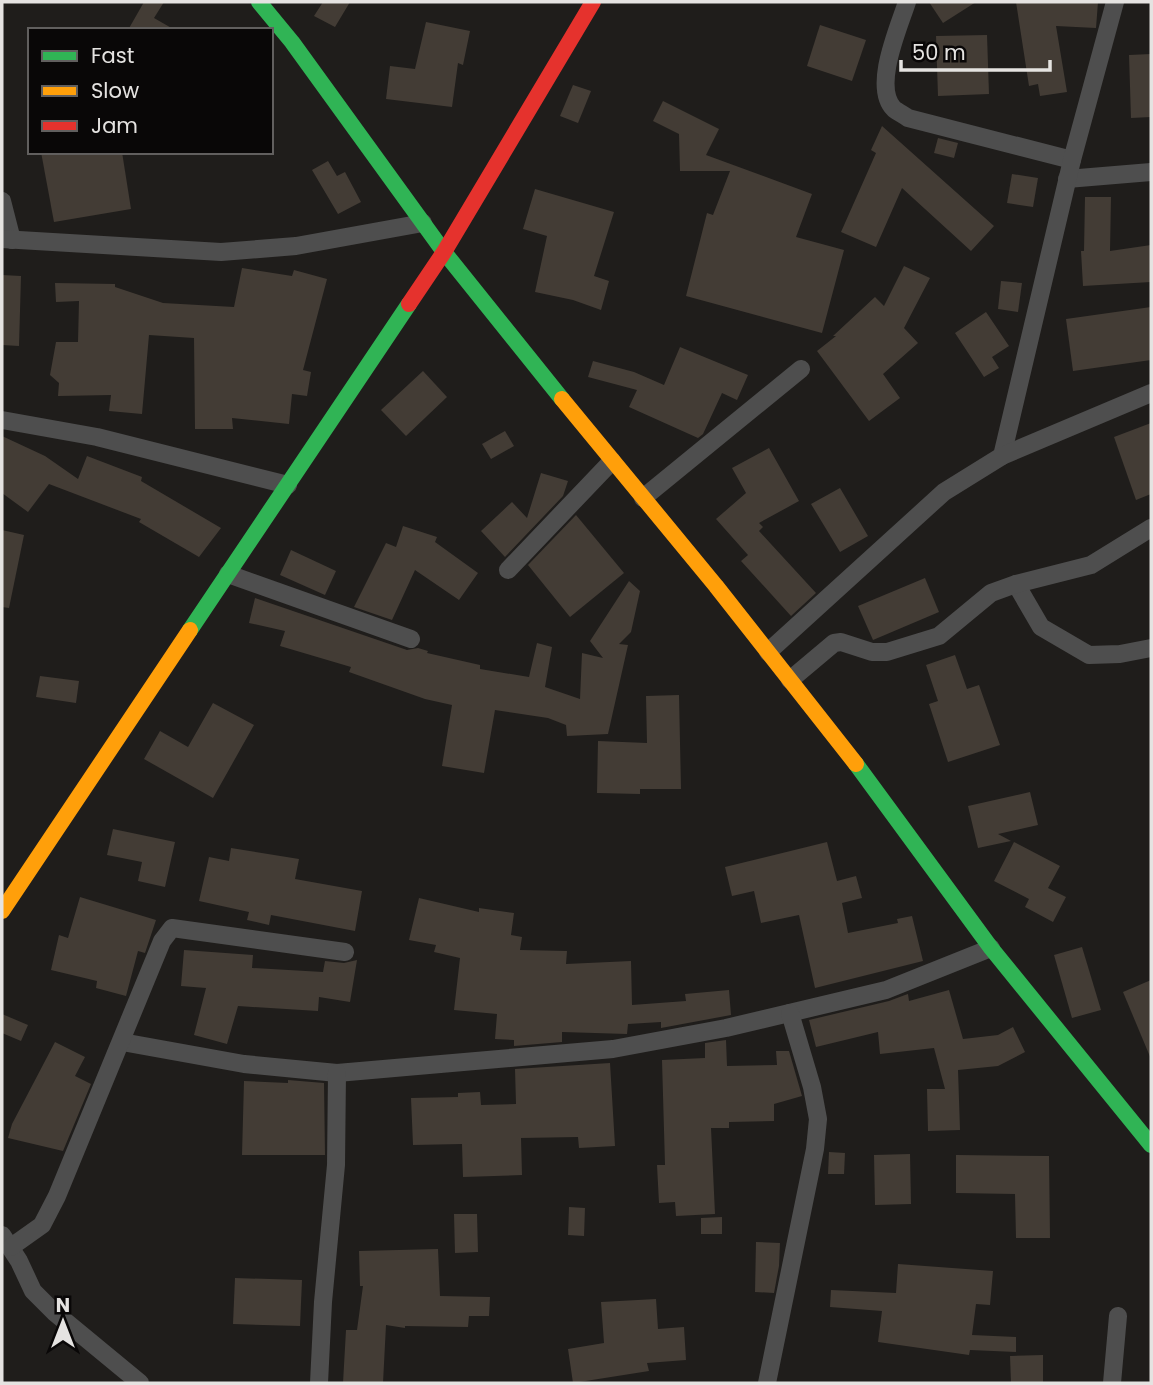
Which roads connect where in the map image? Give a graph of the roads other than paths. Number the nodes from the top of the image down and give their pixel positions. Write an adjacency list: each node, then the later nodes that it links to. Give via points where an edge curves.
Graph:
1 (259, 2): 9 (street)
2 (593, 2): 11 (street)
3 (907, 2): 5 (street, via 885,84 892,108 908,118)
4 (1115, 2): 5 (street)
5 (1072, 160): 7 (street)
6 (1151, 172): 7 (street)
7 (1067, 179): 15 (street)
8 (2, 201): 10 (street)
9 (423, 223): 10 (street, via 296,246 221,252); 11 (street)
10 (7, 240)
11 (444, 252): 16 (street); 17 (street)
12 (801, 369): 18 (street)
13 (1151, 393): 15 (street)
14 (2, 420): 17 (street, via 97,437)
15 (1002, 456): 25 (street, via 944,492)
16 (612, 461): 18 (street); 20 (street)
17 (288, 485): 21 (street)
18 (643, 498): 25 (street)
19 (1151, 528): 22 (street, via 1091,565)
20 (508, 570)
21 (228, 574): 23 (street); 27 (street)
22 (1016, 584): 24 (street, via 1041,627 1089,655); 26 (street, via 991,593 939,636 887,652 834,643)
23 (411, 639)
24 (1151, 649)
25 (768, 652): 26 (street)
26 (790, 680): 28 (street)
27 (2, 911)
28 (991, 948): 30 (street, via 886,990); 33 (street)
29 (345, 952): 31 (street, via 172,928 162,941)
30 (790, 1013): 32 (street, via 613,1049); 38 (street, via 818,1119)
31 (122, 1042): 32 (street, via 244,1064); 34 (street, via 42,1225)
32 (337, 1073): 37 (street, via 336,1165)
33 (1151, 1144)
34 (6, 1241): 36 (street, via 33,1291)
35 (1118, 1316): 39 (street)
36 (140, 1383)
37 (319, 1383)
38 (767, 1383)
39 (1112, 1383)

